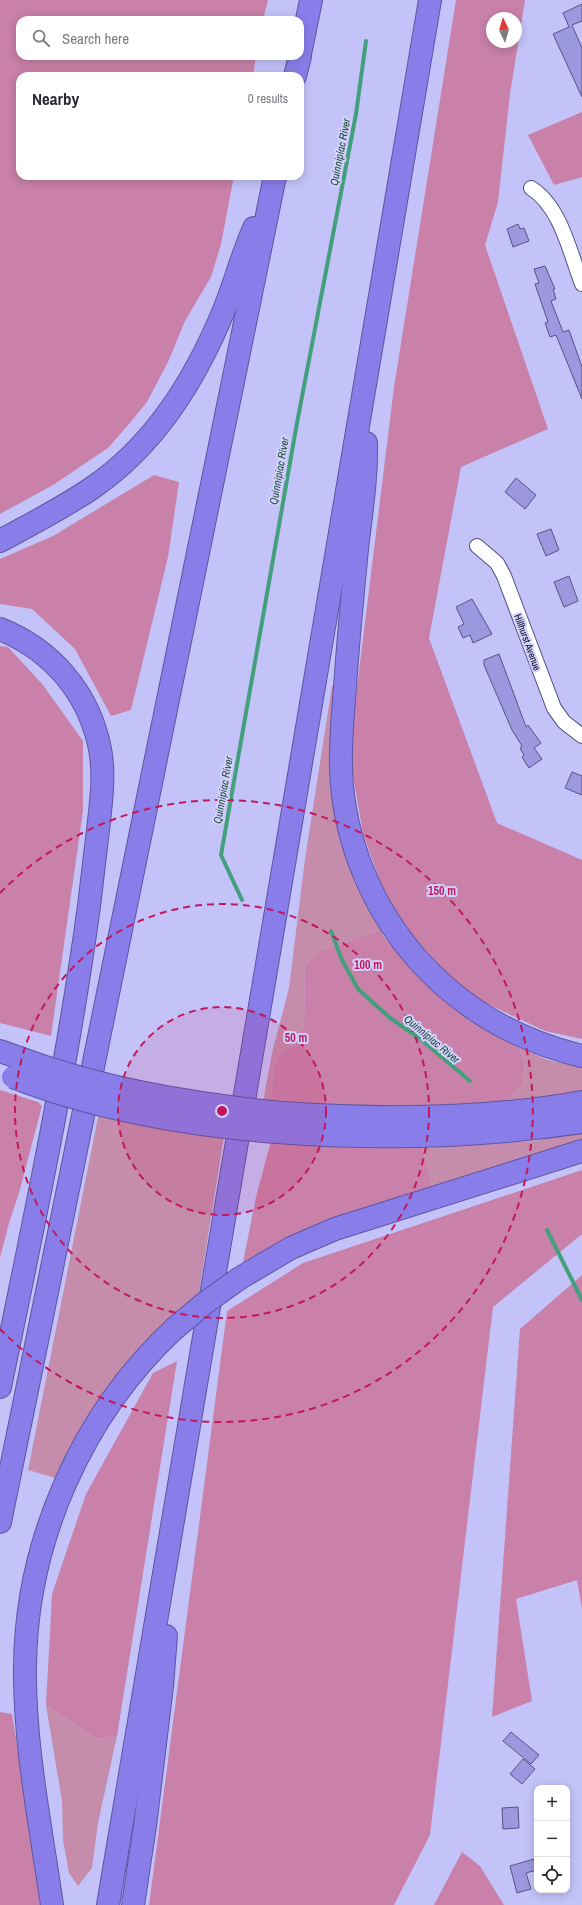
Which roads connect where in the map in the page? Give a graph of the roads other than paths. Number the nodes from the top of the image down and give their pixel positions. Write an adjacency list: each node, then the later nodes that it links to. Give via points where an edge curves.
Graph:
1 (311, 0): 3 (highway)
2 (430, 0): 9 (highway)
3 (304, 35)
4 (299, 60): 5 (highway)
5 (296, 72)
6 (273, 185): 10 (highway, via 249,240 214,334 186,386 157,429 125,462 93,488); 21 (highway)
7 (532, 188): 8 (street, via 541,194 555,214)
8 (582, 284)
9 (361, 408): 14 (highway, via 366,442 366,473 352,608 341,755 345,806 359,862 375,896 400,937 426,969 453,994 507,1030 538,1043); 22 (highway)
10 (0, 541)
11 (477, 546): 13 (street, Hillhurst Avenue, via 497,563 504,576 554,708 564,722)
12 (0, 629): 20 (highway, via 41,652 75,687 96,734 102,772 93,876 70,1034)
13 (582, 736)
14 (582, 1056)
15 (7, 1064): 17 (highway, bridge, via 77,1098 139,1112 207,1124)
16 (582, 1102): 17 (highway, via 509,1112)
17 (280, 1122): 18 (highway, via 374,1137 499,1132)
18 (582, 1122)
19 (582, 1151): 23 (highway, bridge, via 335,1229 280,1254 205,1303 174,1329 126,1382 82,1450 52,1516 34,1585 26,1641 25,1692 29,1736)
20 (0, 1387)
21 (0, 1522)
22 (166, 1565): 24 (highway); 25 (highway, via 167,1626 162,1686 146,1826)
23 (52, 1905)
24 (108, 1905)
25 (133, 1905)

